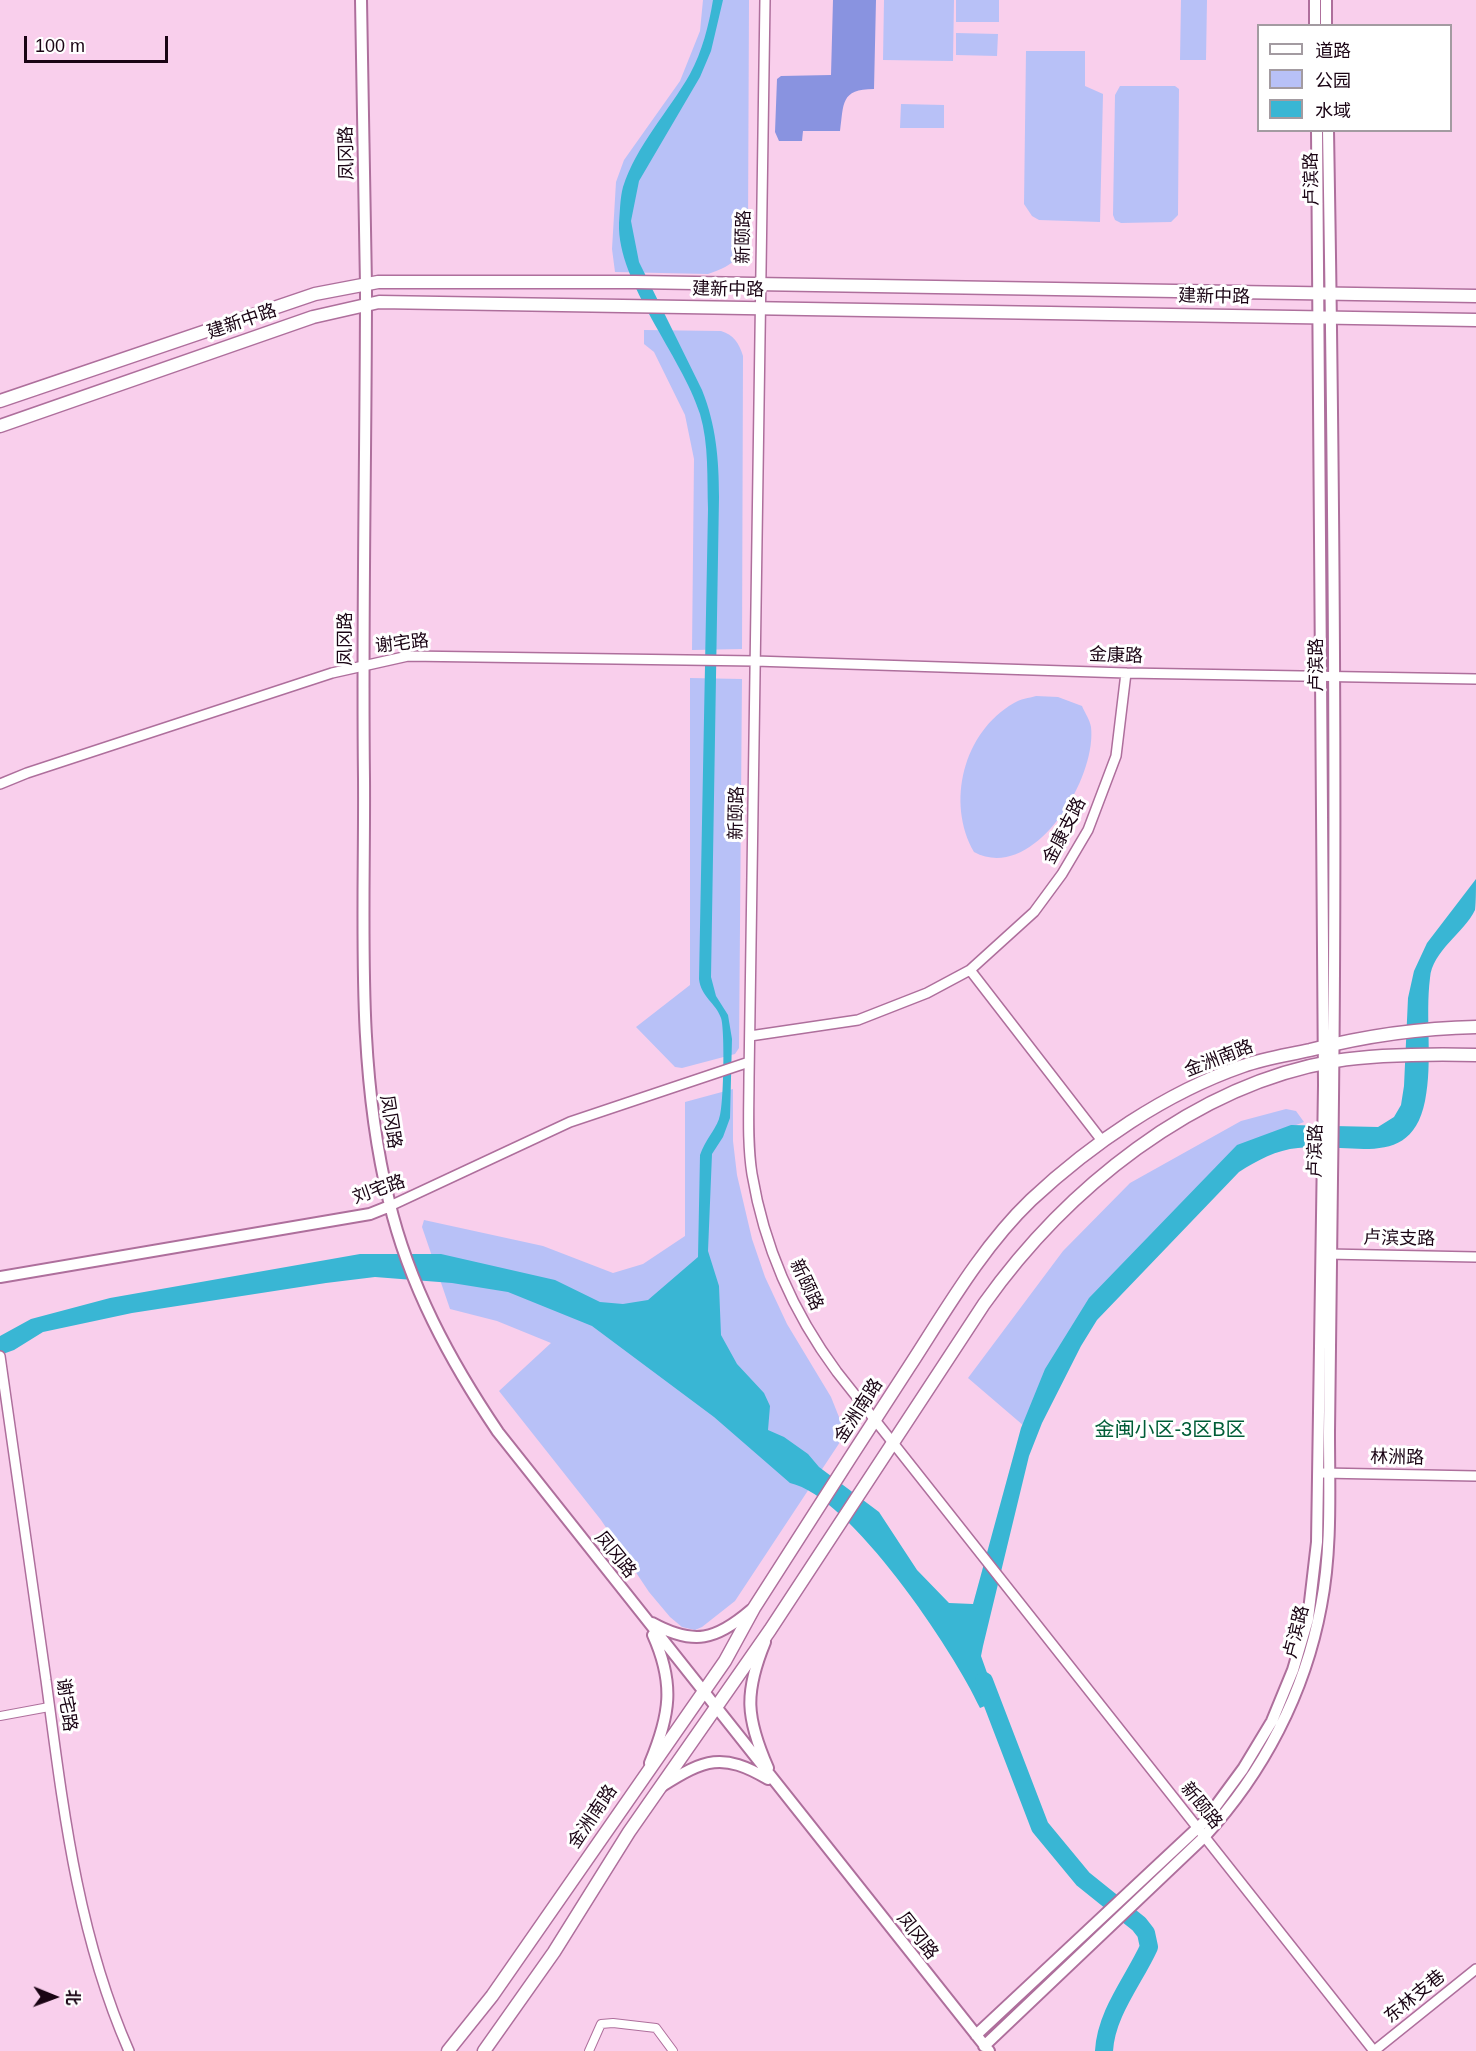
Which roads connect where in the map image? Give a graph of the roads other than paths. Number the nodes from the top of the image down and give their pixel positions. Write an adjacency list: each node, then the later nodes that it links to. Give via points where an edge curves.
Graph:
1 (361, 0): 9 (main road, 凤冈路)
2 (765, 0): 10 (street, 新颐路)
3 (1315, 0): 5 (main road)
4 (1326, 0): 6 (main road)
5 (1315, 24)
6 (1326, 24)
7 (1317, 132): 11 (main road)
8 (1328, 132): 11 (main road, 卢滨路)
9 (366, 283): 10 (main road, 建新中路); 13 (main road, 凤冈路); 17 (main road, 建新中路, via 315,294)
10 (760, 284): 11 (main road, 建新中路); 14 (street, 新颐路)
11 (1325, 293): 12 (main road, 建新中路); 15 (main road, 卢滨路)
12 (1476, 296)
13 (366, 304): 14 (main road, 建新中路); 18 (main road, 建新中路, via 287,326); 20 (main road, 凤冈路)
14 (760, 308): 15 (main road, 建新中路); 19 (street, 新颐路)
15 (1325, 317): 16 (main road, 建新中路); 22 (main road, 卢滨路)
16 (1476, 320)
17 (0, 401)
18 (0, 426)
19 (755, 661): 20 (street, 谢宅路, via 408,656); 21 (street, 金康路); 27 (street, 新颐路)
20 (362, 665): 24 (street, 谢宅路, via 217,709); 33 (main road, 凤冈路, via 367,1068)
21 (1126, 673): 22 (street, 金康路); 25 (street, 金康支路, via 1116,756 1088,830 1034,912)
22 (1328, 677): 23 (street, 金康路); 28 (main road, 卢滨路)
23 (1476, 679)
24 (0, 784)
25 (970, 970): 27 (street, 金康支路, via 927,993 858,1020); 32 (street)
26 (1476, 1027): 28 (main road, 金洲南路, via 1406,1030)
27 (750, 1036): 30 (street, 新颐路)
28 (1329, 1044): 31 (main road, 卢滨路); 32 (main road, 金洲南路, via 1245,1065 1206,1081)
29 (1476, 1055): 31 (main road, 金洲南路, via 1433,1054)
30 (749, 1062): 33 (street, 刘宅路, via 570,1122); 38 (street, 新颐路, via 752,1173 774,1257 794,1303 824,1354)
31 (1329, 1063): 34 (main road, 卢滨路); 39 (main road, 金洲南路, via 1251,1087 1193,1112 1087,1188 1014,1262)
32 (1103, 1142): 38 (main road, 金洲南路, via 1030,1201 1002,1234 964,1282)
33 (390, 1206): 36 (main road, 刘宅路, via 370,1214); 43 (main road, 凤冈路, via 416,1284 455,1365 498,1432)
34 (1326, 1254): 35 (street, 卢滨支路); 40 (main road, 卢滨路)
35 (1476, 1257)
36 (0, 1277)
37 (0, 1356): 46 (street, 谢宅路)
38 (875, 1419): 39 (street, 新颐路); 42 (main road, 金洲南路)
39 (893, 1442): 44 (main road, 金洲南路); 52 (street, 新颐路)
40 (1323, 1473): 41 (street, 林洲路); 52 (main road, 卢滨路, via 1325,1584 1303,1674 1262,1761 1234,1802)
41 (1476, 1476)
42 (754, 1608): 43 (main road, via 728,1629 700,1638 667,1631); 45 (main road, 金洲南路)
43 (647, 1621): 45 (main road, 凤冈路); 49 (main road, via 665,1667 669,1699 660,1738)
44 (770, 1630): 47 (main road, 金洲南路); 50 (main road, via 754,1668 748,1700 754,1736)
45 (703, 1692): 47 (main road, 凤冈路); 49 (main road, 金洲南路)
46 (49, 1707): 48 (street); 57 (street, 谢宅路, via 81,1908 108,2002)
47 (715, 1707): 50 (main road, 凤冈路); 51 (main road, 金洲南路)
48 (0, 1716)
49 (646, 1772): 58 (main road, 金洲南路, via 492,1996)
50 (774, 1782): 51 (main road, via 746,1766 719,1760 692,1768); 55 (main road, 凤冈路)
51 (659, 1788): 59 (main road, 金洲南路, via 554,1952)
52 (1201, 1833): 53 (main road, 卢滨路); 62 (street, 新颐路)
53 (1105, 1922): 55 (main road); 56 (main road, 卢滨路)
54 (1476, 1969): 62 (street, 东林支巷)
55 (976, 2035): 56 (main road, 凤冈路)
56 (987, 2048)
57 (129, 2051)
58 (448, 2051)
59 (484, 2051)
60 (589, 2051): 61 (street, via 601,2024 613,2023 656,2028)
61 (673, 2051)
62 (1374, 2051)

